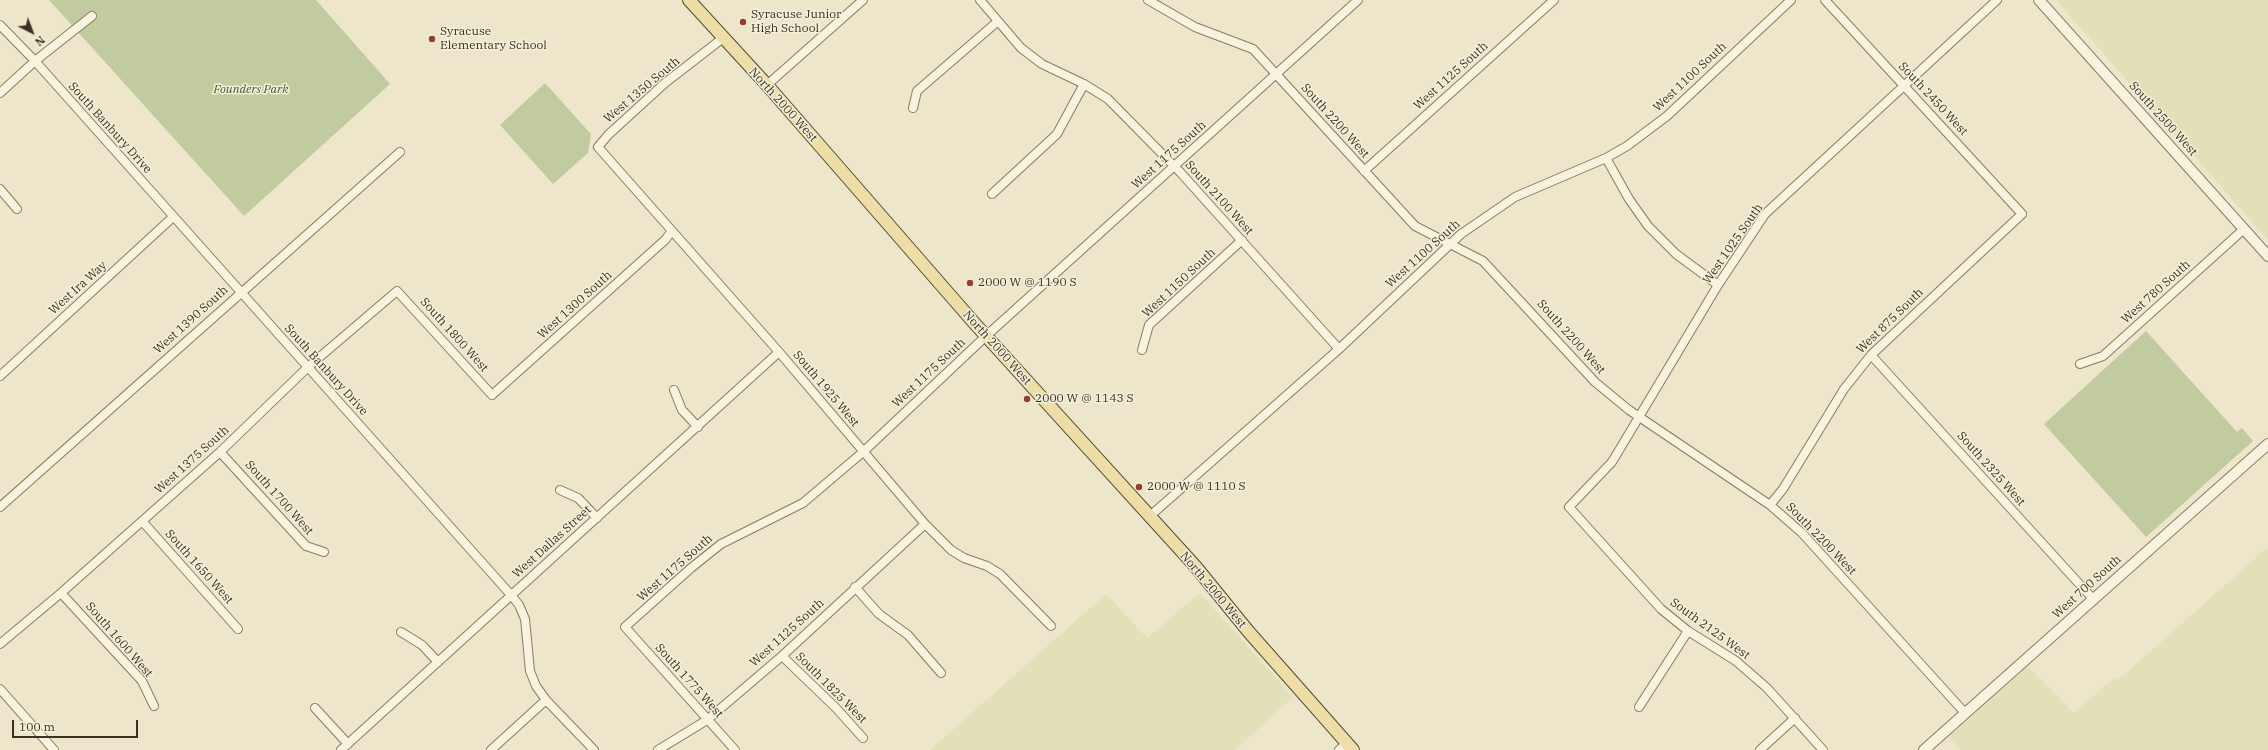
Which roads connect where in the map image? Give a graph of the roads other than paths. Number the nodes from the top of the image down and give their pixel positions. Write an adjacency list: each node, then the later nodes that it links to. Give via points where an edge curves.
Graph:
1 (689, 0): 14 (main road, North 2000 West)
2 (863, 0): 18 (street)
3 (980, 0): 12 (street, South 2100 West)
4 (1148, 0): 16 (street, South 2200 West, via 1195,27 1253,49)
5 (1358, 0): 16 (street, West 1175 South)
6 (1554, 0): 26 (street, West 1125 South)
7 (1791, 0): 24 (street, West 1100 South, via 1667,116)
8 (1825, 0): 19 (street, South 2450 West)
9 (1997, 0): 19 (street, West 1025 South)
10 (2039, 0): 32 (street, South 2500 West)
11 (92, 16): 15 (street)
12 (997, 22): 17 (street, South 2100 West, via 1021,48 1042,64); 21 (street, via 917,92)
13 (0, 25): 15 (street, South Banbury Drive)
14 (723, 38): 18 (main road, North 2000 West); 22 (street, West 1350 South, via 665,83)
15 (35, 61): 20 (street); 31 (street, South Banbury Drive)
16 (1276, 73): 25 (street, West 1175 South); 26 (street, South 2200 West)
17 (1084, 84): 25 (street, South 2100 West, via 1108,99); 28 (street, via 1056,134)
18 (766, 85): 40 (main road, North 2000 West)
19 (1904, 86): 30 (street, South 2450 West); 37 (street, West 1025 South, via 1765,214)
20 (0, 93)
21 (913, 108)
22 (598, 147): 33 (street, South 1925 West)
23 (400, 152): 39 (street, West 1390 South)
24 (1606, 158): 35 (street, West 1100 South, via 1515,197); 37 (street, via 1648,226 1676,254)
25 (1175, 167): 34 (street, South 2100 West); 40 (street, West 1175 South)
26 (1364, 171): 35 (street, South 2200 West, via 1415,226)
27 (0, 189): 29 (street)
28 (992, 194)
29 (17, 209)
30 (2022, 214): 44 (street, West 875 South)
31 (173, 217): 39 (street, South Banbury Drive); 47 (street, West Ira Way)
32 (2244, 229): 36 (street, South 2500 West); 45 (street, West 780 South, via 2103,356)
33 (672, 231): 43 (street, South 1925 West); 49 (street, West 1300 South, via 660,245)
34 (1242, 240): 41 (street, South 2100 West); 42 (street, West 1150 South, via 1149,325)
35 (1451, 243): 41 (street, West 1100 South); 50 (street, South 2200 West, via 1483,261 1595,382)
36 (2268, 256)
37 (1718, 285): 50 (street, West 1025 South)
38 (397, 291): 46 (street, West 1375 South); 49 (street, South 1800 West)
39 (241, 292): 46 (street, South Banbury Drive); 57 (street, West 1390 South)
40 (986, 336): 54 (street, West 1175 South); 59 (main road, North 2000 West)
41 (1339, 349): 59 (street, West 1100 South)
42 (1142, 350)
43 (779, 352): 51 (street, West Dallas Street); 54 (street, South 1925 West)
44 (1871, 355): 56 (street, West 875 South, via 1844,389 1783,489); 67 (street, South 2325 West)
45 (2080, 364)
46 (308, 367): 53 (street, West 1375 South); 66 (street, South Banbury Drive)
47 (0, 376)
48 (674, 390): 51 (street, via 682,410)
49 (492, 395)
50 (1640, 417): 56 (street, South 2200 West); 58 (street, West 1025 South, via 1612,462)
51 (698, 427): 60 (street, West Dallas Street)
52 (2268, 444): 67 (street, West 700 South)
53 (220, 452): 61 (street, West 1375 South); 63 (street, South 1700 West, via 306,546)
54 (863, 452): 62 (street, South 1925 West); 69 (street, West 1175 South, via 803,504 721,544)
55 (560, 490): 60 (street, via 578,498)
56 (1770, 505): 82 (street, South 2200 West, via 1802,533)
57 (0, 507)
58 (1569, 507): 71 (street, South 2125 West, via 1660,609)
59 (1150, 516): 87 (main road, North 2000 West, via 1196,567)
60 (597, 518): 66 (street, West Dallas Street)
61 (142, 521): 65 (street, West 1375 South); 70 (street, South 1650 West)
62 (925, 524): 64 (street, West 1125 South); 68 (street, South 1925 West, via 951,550 1000,574)
63 (324, 552)
64 (855, 588): 74 (street, West 1125 South); 76 (street, via 879,614 908,635)
65 (61, 593): 73 (street, West 1375 South); 79 (street, South 1600 West, via 142,682)
66 (511, 595): 75 (street, West Dallas Street); 78 (street, South Banbury Drive, via 519,604 525,619 530,671)
67 (2093, 599): 82 (street, West 700 South)
68 (1051, 626)
69 (625, 627): 84 (street, South 1775 West)
70 (238, 629)
71 (1688, 631): 80 (street); 83 (street, South 2125 West, via 1736,662 1767,688)
72 (400, 632): 75 (street, via 422,645)
73 (0, 644)
74 (782, 656): 84 (street, West 1125 South); 85 (street, South 1825 West)
75 (438, 662): 86 (street, West Dallas Street)
76 (942, 673)
77 (0, 689): 88 (street)
78 (546, 700): 90 (street); 91 (street, South Banbury Drive)
79 (154, 706)
80 (1639, 707)
81 (315, 708): 86 (street)
82 (1965, 713): 96 (street, West 700 South)
83 (1795, 718): 94 (street); 95 (street, South 2125 West)
84 (707, 720): 92 (street, West 1125 South); 93 (street, South 1775 West)
85 (863, 738)
86 (348, 744): 89 (street, West Dallas Street)
87 (1346, 748)
88 (54, 750)
89 (341, 750)
90 (491, 750)
91 (594, 750)
92 (658, 750)
93 (735, 750)
94 (1760, 750)
95 (1823, 750)
96 (1924, 750)

